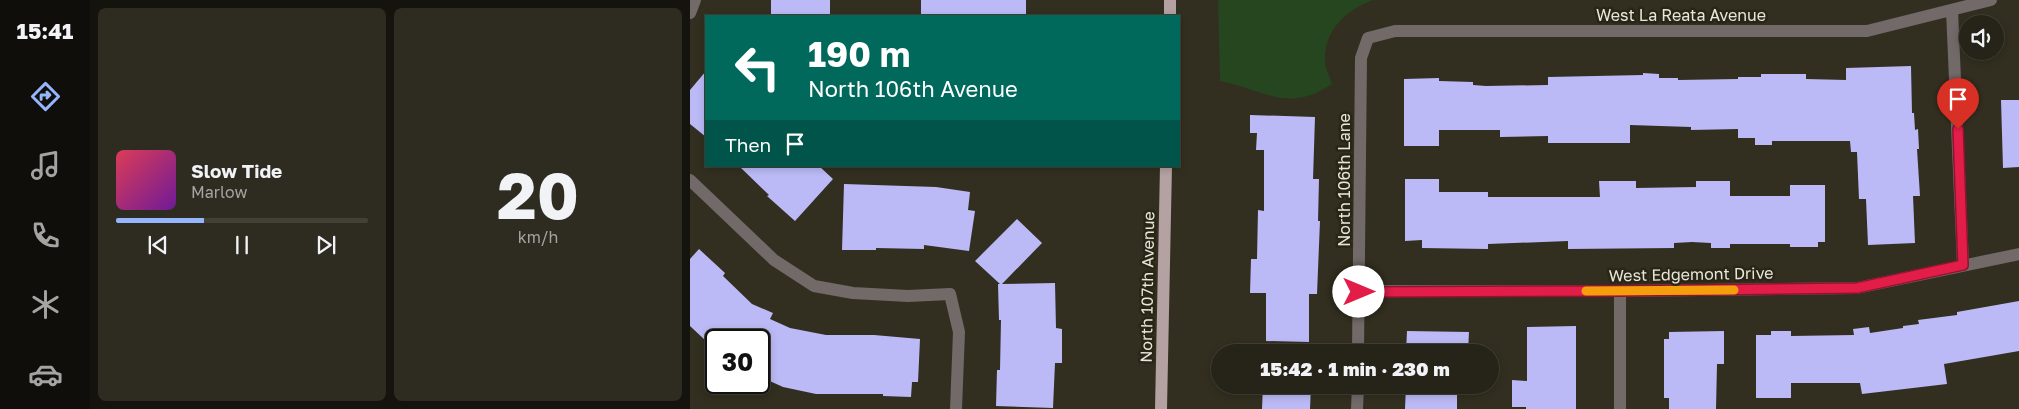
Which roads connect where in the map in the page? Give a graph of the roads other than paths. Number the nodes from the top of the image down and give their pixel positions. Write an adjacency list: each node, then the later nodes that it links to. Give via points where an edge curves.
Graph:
1 (694, 0): 5 (street)
2 (1170, 0): 6 (main road)
3 (1991, 0): 4 (street, West La Reata Avenue)
4 (1952, 10): 7 (street, West La Reata Avenue, via 1867,31 1395,31); 11 (street)
5 (690, 13)
6 (1170, 15)
7 (1368, 38): 13 (street, North 106th Lane, via 1361,58)
8 (1166, 167): 17 (main road, North 107th Avenue)
9 (690, 180): 16 (street, via 774,260 814,286 899,296 950,294 959,332)
10 (2019, 254): 11 (street, West Edgemont Drive)
11 (1963, 265): 12 (street, West Edgemont Drive, via 1857,288)
12 (1620, 291): 13 (street, West Edgemont Drive); 19 (street)
13 (1359, 292): 14 (street, North 106th Lane)
14 (1358, 344)
15 (1358, 394): 18 (street)
16 (956, 409)
17 (1160, 409)
18 (1357, 409)
19 (1620, 409)

